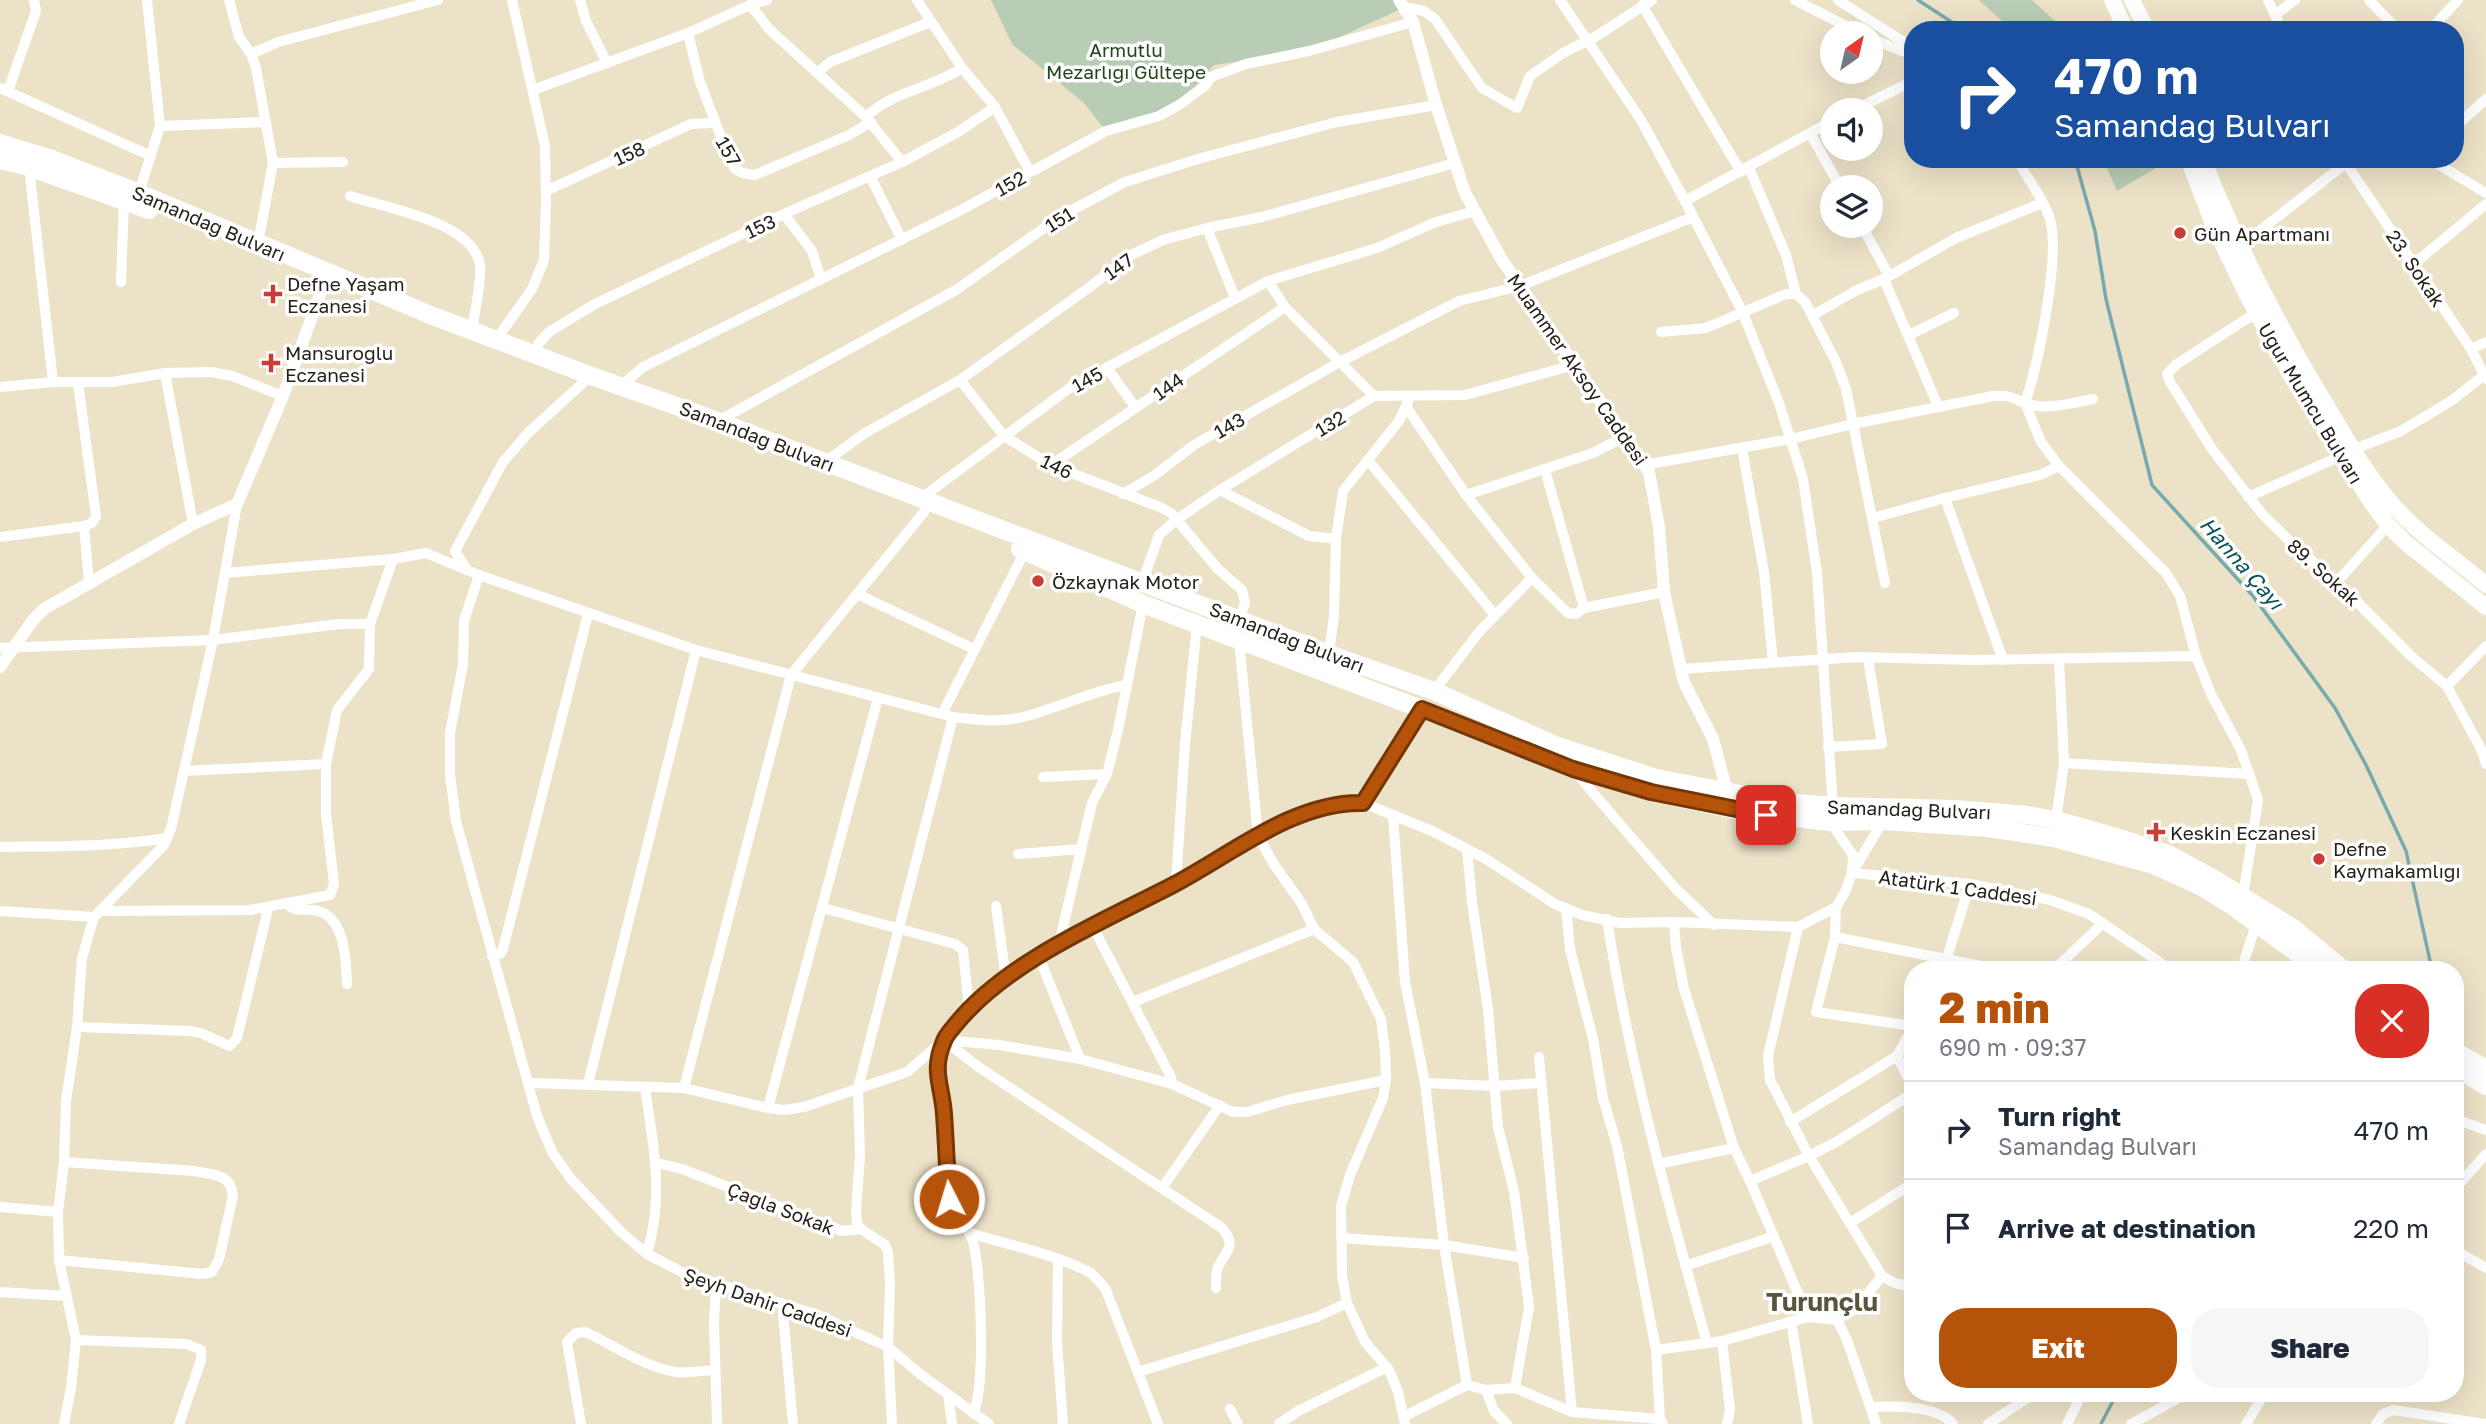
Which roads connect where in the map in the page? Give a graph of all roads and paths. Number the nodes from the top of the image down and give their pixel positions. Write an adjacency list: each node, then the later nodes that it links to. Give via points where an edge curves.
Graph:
1 (34, 0): 40 (street, via 36,11)
2 (147, 0): 50 (street)
3 (229, 0): 35 (street, via 239,37)
4 (438, 0): 35 (street, via 278,42)
5 (512, 0): 41 (street)
6 (580, 0): 36 (street)
7 (767, 0): 20 (street)
8 (917, 0): 28 (street)
9 (1560, 0): 31 (street)
10 (1795, 0): 22 (street)
11 (1838, 0): 32 (street)
12 (2112, 0): 23 (main road)
13 (2132, 0): 24 (main road)
14 (2268, 0): 21 (street)
15 (2295, 0): 21 (street)
16 (2369, 0): 26 (street)
17 (2458, 0): 27 (street)
18 (1647, 3): 31 (street); 67 (street)
19 (1401, 4): 29 (street, Muammer Aksoy Caddesi); 31 (street, via 1435,19 1482,88 1517,108 1530,76)
20 (750, 5): 30 (street); 38 (street, via 770,30)
21 (2275, 15): 25 (street)
22 (1836, 21)
23 (2122, 21)
24 (2142, 21)
25 (2278, 21)
26 (2389, 21)
27 (2438, 21)
28 (930, 22): 37 (street); 38 (street, via 830,62)
29 (1413, 22): 44 (street, Muammer Aksoy Caddesi); 68 (street, 152, via 1226,71 1159,116 1105,131)
30 (688, 33): 36 (street); 49 (street, 157)
31 (1586, 41): 75 (street, via 1641,120)
32 (1904, 42)
33 (1883, 44): 34 (street)
34 (1904, 52)
35 (251, 54): 48 (street)
36 (607, 63): 41 (street)
37 (962, 68): 45 (street); 47 (street, 157, via 897,96)
38 (818, 72): 47 (street)
39 (1904, 85): 42 (street)
40 (4, 89): 54 (street)
41 (533, 90): 71 (street, via 545,146)
42 (1878, 98)
43 (2486, 99): 46 (street)
44 (1436, 105): 59 (street, Muammer Aksoy Caddesi); 125 (street, 151, via 1337,122 1125,182 1061,215 956,290)
45 (995, 107): 57 (street, 153); 68 (street)
46 (2464, 119)
47 (869, 120): 49 (street, 157, via 849,135 755,175 735,169); 57 (street)
48 (266, 122): 50 (street); 58 (street)
49 (714, 123): 71 (street, 158, via 691,124)
50 (160, 126): 54 (street)
51 (1820, 128): 52 (street)
52 (1810, 133): 67 (street); 69 (street)
53 (0, 143): 74 (highway, Samandağ Bulvarı, via 49,158)
54 (151, 156): 74 (street)
55 (0, 160): 60 (highway, Samandağ Bulvarı)
56 (343, 162): 58 (street)
57 (902, 162): 70 (street, 153)
58 (274, 163): 84 (street)
59 (1455, 163): 78 (street, Muammer Aksoy Caddesi); 81 (street, 147, via 1262,218)
60 (29, 167): 74 (highway, Samandağ Bulvarı); 114 (street)
61 (2022, 168): 76 (street)
62 (2191, 168): 97 (main road, Uğur Mumcu Bulvarı, via 2213,224)
63 (2207, 168): 85 (main road, Uğur Mumcu Bulvarı)
64 (2337, 168): 85 (street)
65 (2348, 168): 86 (street, 23. Sokak)
66 (2445, 168): 72 (street)
67 (1745, 170): 75 (street); 93 (street, via 1786,255)
68 (1030, 172): 83 (street, 152)
69 (1833, 175)
70 (870, 176): 79 (street, 153); 83 (street)
71 (546, 191): 103 (street, via 544,260 532,289)
72 (2486, 192)
73 (351, 196): 100 (street, via 425,217 450,230 474,251 480,266)
74 (132, 197): 84 (highway, Samandağ Bulvarı); 89 (highway, Samandağ Bulvarı); 91 (street)
75 (1685, 201): 80 (street)
76 (2042, 203): 87 (street, via 1956,238); 122 (street, via 2050,218 2053,260 2035,375)
77 (2486, 204): 86 (street)
78 (1475, 211): 90 (street, 145, via 1377,248); 92 (street, Muammer Aksoy Caddesi)
79 (784, 214): 88 (street, via 812,251); 106 (street, 153, via 596,304 548,332)
80 (1693, 217): 92 (street, 143); 96 (street)
81 (1207, 228): 94 (street); 113 (street, 147, via 1130,255)
82 (1867, 238): 87 (street)
83 (902, 240): 88 (street, 152)
84 (258, 243): 100 (highway, Samandağ Bulvarı)
85 (2239, 247): 131 (main road, Uğur Mumcu Bulvarı)
86 (2414, 264): 105 (street, 23. Sokak)
87 (1887, 277): 99 (street); 102 (street)
88 (821, 279): 116 (street, 152, via 643,367)
89 (325, 281): 112 (highway, Samandağ Bulvarı); 118 (street)
90 (1268, 281): 94 (street, 145); 95 (street)
91 (121, 282)
92 (1520, 286): 107 (street, 143, via 1459,302); 108 (street, Muammer Aksoy Caddesi)
93 (1796, 295): 96 (street, via 1786,294); 99 (street)
94 (1235, 298): 109 (street, 145)
95 (1285, 307): 107 (street); 124 (street, 144)
96 (1742, 311): 101 (street, via 1706,328); 129 (street)
97 (2257, 312): 131 (main road, Uğur Mumcu Bulvarı, via 2294,379); 141 (street, 89. Sokak, via 2167,374 2212,449)
98 (1954, 313): 102 (street)
99 (1813, 314): 126 (street, via 1846,389)
100 (472, 331): 103 (highway, Samandağ Bulvarı)
101 (1661, 332)
102 (1909, 335): 123 (street)
103 (496, 340): 106 (highway, Samandağ Bulvarı)
104 (2486, 342): 105 (street)
105 (2471, 349): 111 (street, 23. Sokak)
106 (536, 355): 116 (highway, Samandağ Bulvarı)
107 (1338, 363): 119 (street); 139 (street, 143, via 1194,445)
108 (1574, 365): 121 (street, via 1465,395); 128 (street, Muammer Aksoy Caddesi)
109 (1107, 368): 124 (street); 127 (street, 145, via 1071,387)
110 (165, 373): 115 (street); 118 (street, via 232,376); 147 (street)
111 (2485, 378): 131 (street, via 2401,431)
112 (585, 380): 144 (highway, Samandağ Bulvarı); 154 (street, via 528,432 503,462 455,551)
113 (960, 380): 127 (street, 146); 133 (street, 147, via 865,433)
114 (53, 382): 115 (street); 117 (street)
115 (78, 383): 149 (street, via 96,516)
116 (621, 386): 125 (highway, Samandağ Bulvarı)
117 (0, 387)
118 (283, 396): 143 (street)
119 (1374, 396): 121 (street); 138 (street, 132)
120 (2093, 399): 122 (street, via 2053,406)
121 (1408, 402): 132 (street); 140 (street)
122 (2025, 403): 123 (street, via 2011,395); 136 (street, via 2041,442)
123 (1938, 406): 126 (street)
124 (1136, 408): 134 (street, 144)
125 (718, 421): 133 (highway, Samandağ Bulvarı)
126 (1853, 424): 129 (street); 145 (street)
127 (1004, 436): 134 (street, 146); 144 (street, 145)
128 (1624, 437): 135 (street, Muammer Aksoy Caddesi); 137 (street)
129 (1791, 439): 130 (street); 182 (street, via 1803,479 1817,573)
130 (1742, 448): 135 (street); 186 (street, via 1764,572)
131 (2346, 453): 141 (street); 148 (main road, Uğur Mumcu Bulvarı); 162 (main road, Uğur Mumcu Bulvarı, via 2406,519)
132 (1367, 460): 151 (street, via 1343,491); 169 (street)
133 (825, 462): 144 (highway, Samandağ Bulvarı)
134 (1051, 465): 139 (street, 146)
135 (1644, 465): 163 (street, Muammer Aksoy Caddesi, via 1659,527)
136 (2059, 466): 142 (street, via 2040,475); 181 (street, via 2166,573 2180,596)
137 (1545, 470): 140 (street); 167 (street)
138 (1220, 490): 146 (street, 132); 151 (street, via 1309,536)
139 (1123, 494): 146 (street, 146, via 1162,508)
140 (1466, 495): 157 (street)
141 (2248, 497): 158 (street, 89. Sokak, via 2278,531)
142 (1945, 498): 145 (street); 185 (street)
143 (237, 504): 147 (street); 155 (street)
144 (922, 506): 152 (highway, Samandağ Bulvarı); 160 (highway, Samandağ Bulvarı); 164 (street, 145)
145 (1873, 518): 161 (street)
146 (1176, 520): 160 (street, 132, via 1159,535); 170 (street, 146, via 1242,590 1245,603)
147 (194, 524): 159 (street)
148 (2388, 525): 158 (street); 166 (main road, Uğur Mumcu Bulvarı)
149 (84, 526): 150 (street); 159 (street)
150 (0, 537)
151 (1336, 539): 180 (street)
152 (1025, 551): 165 (highway, Samandağ Bulvarı); 178 (street)
153 (393, 559): 154 (street, via 426,553); 155 (street); 171 (street)
154 (467, 570): 156 (street)
155 (225, 573): 173 (street)
156 (479, 575): 168 (street); 240 (street, Şeyh Dahir Caddesi, via 464,621 463,664 450,733 450,775 456,821)
157 (1532, 578): 167 (street, via 1568,613); 169 (street)
158 (2337, 582): 191 (street, 89. Sokak)
159 (89, 583): 176 (street, via 44,609)
160 (1142, 583): 170 (highway, Samandağ Bulvarı)
161 (1885, 583)
162 (2486, 585)
163 (1664, 592): 167 (street); 188 (street, Muammer Aksoy Caddesi)
164 (857, 594): 178 (street); 189 (street, 145)
165 (1143, 604): 172 (highway, Samandağ Bulvarı); 190 (street)
166 (2486, 607)
167 (1584, 608)
168 (588, 614): 179 (street); 240 (street, via 503,949)
169 (1495, 615): 192 (street)
170 (1239, 620): 180 (highway, Samandağ Bulvarı)
171 (370, 624): 173 (street); 198 (street, via 369,669 337,710)
172 (1197, 624): 174 (highway, Samandağ Bulvarı); 218 (street)
173 (214, 640): 176 (street); 201 (street)
174 (1239, 640): 194 (highway, Samandağ Bulvarı); 211 (street)
175 (2486, 646): 191 (street)
176 (15, 647): 177 (street); 187 (street)
177 (0, 648)
178 (974, 649): 195 (street)
179 (696, 650): 189 (street); 268 (street)
180 (1329, 653): 192 (highway, Samandağ Bulvarı)
181 (2196, 656): 184 (street); 203 (street)
182 (1821, 658): 183 (street); 186 (street); 196 (street)
183 (1868, 659): 185 (street); 196 (street, via 1882,744)
184 (2059, 659): 185 (street); 197 (street)
185 (2003, 660)
186 (1773, 662): 188 (street)
187 (0, 667)
188 (1681, 669): 205 (street, Muammer Aksoy Caddesi, via 1713,738)
189 (791, 675): 193 (street); 273 (street)
190 (1126, 685): 195 (street, via 1020,718 984,721); 202 (street)
191 (2447, 687): 199 (street, 89. Sokak)
192 (1434, 691): 205 (highway, Samandağ Bulvarı, via 1555,745 1656,778)
193 (878, 698): 195 (street); 224 (street)
194 (1422, 709): 200 (highway, Samandağ Bulvarı); 206 (street)
195 (947, 716): 236 (street)
196 (1828, 747): 207 (street)
197 (2064, 763): 203 (street); 209 (street)
198 (326, 764): 201 (street); 221 (street, via 333,890 328,897)
199 (2486, 764)
200 (1573, 769): 207 (highway, Samandağ Bulvarı, via 1744,812); 234 (street, via 1676,889)
201 (184, 771): 212 (street)
202 (1107, 774): 204 (street); 214 (street, via 1092,803)
203 (2249, 774): 220 (street, via 2258,800)
204 (1043, 777)
205 (1727, 791): 207 (highway, Samandağ Bulvarı)
206 (1363, 803): 208 (street); 211 (street, via 1346,802 1309,812)
207 (1831, 814): 209 (highway, Samandağ Bulvarı, via 1955,809); 210 (highway, Samandağ Bulvarı); 217 (street, Atatürk 1 Caddesi, via 1853,855)
208 (1392, 815): 215 (street); 266 (street, via 1405,982)
209 (2056, 820): 220 (highway, Samandağ Bulvarı, via 2168,854)
210 (1883, 821): 217 (street, Atatürk 1 Caddesi); 231 (highway, Samandağ Bulvarı, via 1988,828 2066,841 2154,865 2202,887)
211 (1258, 835): 218 (street); 237 (street)
212 (167, 838): 213 (street); 228 (street)
213 (0, 847)
214 (1081, 849): 216 (street); 239 (street)
215 (1468, 849): 225 (street); 270 (street)
216 (1018, 854)
217 (1852, 873): 219 (street, Atatürk 1 Caddesi); 223 (street, Atatürk 1 Caddesi)
218 (1176, 883): 233 (street)
219 (1969, 884): 232 (street, Atatürk 1 Caddesi, via 2050,900); 243 (street)
220 (2243, 896): 248 (highway, Samandağ Bulvarı)
221 (286, 903): 226 (street); 250 (street, via 297,911 319,911 333,920 345,958)
222 (996, 906): 249 (street)
223 (1836, 907): 235 (street); 238 (street)
224 (823, 908): 236 (street); 277 (street)
225 (1566, 908): 229 (street); 321 (street, via 1570,948 1617,1146)
226 (268, 909): 228 (street); 254 (street, via 232,1045 190,1031)
227 (0, 911): 228 (street)
228 (98, 914): 254 (street, via 82,958)
229 (1607, 919): 230 (street); 286 (street)
230 (1674, 922): 234 (street); 281 (street, via 1684,989)
231 (2257, 922): 246 (street); 247 (highway, Samandağ Bulvarı)
232 (2103, 923): 244 (street); 245 (street, Atatürk 1 Caddesi)
233 (1092, 925): 239 (street); 251 (street)
234 (1714, 925): 235 (street)
235 (1798, 927): 279 (street, via 1769,1056 1770,1080)
236 (900, 928): 252 (street, via 963,950); 274 (street)
237 (1314, 929): 251 (street); 264 (street, via 1353,962 1365,984 1381,1019)
238 (1835, 937): 242 (street); 253 (street, via 1816,1012)
239 (1059, 944): 241 (street)
240 (492, 956): 265 (street, Şeyh Dahir Caddesi)
241 (1039, 957): 249 (street); 260 (street)
242 (1929, 961)
243 (1946, 961)
244 (2063, 961)
245 (2158, 961)
246 (2244, 961)
247 (2308, 961)
248 (2333, 961)
249 (1006, 979): 252 (street)
250 (347, 984)
251 (1133, 1002): 269 (street)
252 (969, 1009): 255 (street)
253 (1904, 1026)
254 (77, 1027): 284 (street, via 66,1101)
255 (944, 1040): 260 (street); 274 (street, via 907,1072); 289 (street); 295 (street, via 936,1073 944,1111 949,1199)
256 (1904, 1043): 257 (street)
257 (1897, 1056): 262 (street); 279 (street)
258 (2464, 1056): 261 (highway)
259 (1539, 1057): 267 (street)
260 (1080, 1059): 269 (street)
261 (2486, 1069)
262 (1904, 1070)
263 (2464, 1073): 271 (highway)
264 (1386, 1080): 276 (street, via 1247,1112 1233,1112); 297 (street, via 1341,1206)
265 (530, 1083): 268 (street); 299 (street, Şeyh Dahir Caddesi, via 541,1128 561,1166)
266 (1425, 1083): 270 (street); 298 (street)
267 (1541, 1083): 270 (street); 335 (street)
268 (588, 1084): 272 (street)
269 (1172, 1084): 276 (street)
270 (1495, 1086): 301 (street, via 1498,1127)
271 (2486, 1086)
272 (645, 1088): 273 (street); 285 (street)
273 (684, 1088): 277 (street)
274 (858, 1088): 277 (street, via 804,1107); 294 (street, via 856,1212)
275 (1904, 1099): 283 (street)
276 (1220, 1105): 289 (street)
277 (768, 1108)
278 (2464, 1121): 280 (street)
279 (1790, 1122): 283 (street)
280 (2486, 1130)
281 (1734, 1148): 286 (street); 288 (street)
282 (2486, 1154): 287 (street)
283 (1809, 1156): 288 (street); 293 (street)
284 (64, 1162): 292 (street); 302 (street, via 194,1171 228,1180 233,1196 212,1272)
285 (657, 1163): 294 (street, Çağla Sokak, via 842,1231); 299 (street, via 656,1209)
286 (1658, 1164): 304 (street)
287 (2464, 1179)
288 (1751, 1181): 296 (street)
289 (1162, 1188): 309 (street, via 1228,1236 1229,1249 1218,1268)
290 (1904, 1189): 293 (street)
291 (0, 1207): 292 (street)
292 (58, 1212): 302 (street)
293 (1850, 1223): 306 (street)
294 (861, 1229): 320 (street, Çağla Sokak, via 888,1252)
295 (970, 1233): 303 (street); 336 (street, via 980,1284 980,1369 978,1404)
296 (1772, 1237): 304 (street); 314 (street)
297 (1341, 1238): 298 (street); 313 (street)
298 (1444, 1245): 301 (street); 325 (street)
299 (647, 1254): 307 (street, Şeyh Dahir Caddesi)
300 (2464, 1255): 305 (street)
301 (1524, 1258): 326 (street, via 1529,1307)
302 (59, 1260): 311 (street)
303 (1058, 1260): 324 (street, via 1086,1271 1102,1284); 347 (street)
304 (1685, 1266): 319 (street)
305 (2486, 1268)
306 (1882, 1276): 308 (street); 315 (street, via 1856,1308)
307 (716, 1283): 312 (street, Şeyh Dahir Caddesi); 323 (street)
308 (1904, 1285)
309 (1216, 1288)
310 (0, 1292): 311 (street)
311 (66, 1296): 317 (street)
312 (782, 1303): 320 (street, Şeyh Dahir Caddesi); 343 (street)
313 (1348, 1303): 322 (street, via 1365,1342); 324 (street, via 1317,1318)
314 (1808, 1317): 315 (street); 316 (street)
315 (1837, 1320): 333 (street)
316 (1791, 1321): 318 (street); 353 (street)
317 (76, 1339): 339 (street); 340 (street, via 187,1345 201,1350)
318 (1722, 1340): 319 (street); 352 (street, via 1730,1410)
319 (1707, 1343): 321 (street)
320 (888, 1347): 328 (street, Şeyh Dahir Caddesi); 344 (street, Çağla Sokak)
321 (1656, 1350): 338 (street)
322 (1387, 1367): 337 (street); 350 (street)
323 (715, 1370): 341 (street, via 668,1370 585,1332 576,1333 567,1342); 342 (street)
324 (1138, 1372): 348 (street)
325 (1467, 1385): 327 (street); 337 (street)
326 (1515, 1388): 327 (street); 335 (street)
327 (1486, 1390): 351 (street, via 1494,1411)
328 (948, 1395): 336 (street, Şeyh Dahir Caddesi); 345 (street)
329 (2021, 1402): 356 (street)
330 (2078, 1402): 357 (street)
331 (2171, 1402): 358 (street)
332 (2259, 1402): 359 (street)
333 (1870, 1407): 354 (street); 355 (street, via 1903,1405)
334 (1230, 1409): 349 (street)
335 (1572, 1412): 338 (street)
336 (973, 1413): 346 (street, Şeyh Dahir Caddesi)
337 (1405, 1420)
338 (1661, 1421)
339 (64, 1424)
340 (178, 1424)
341 (581, 1424)
342 (717, 1424)
343 (793, 1424)
344 (892, 1424)
345 (952, 1424)
346 (989, 1424)
347 (1063, 1424)
348 (1158, 1424)
349 (1238, 1424)
350 (1279, 1424)
351 (1507, 1424)
352 (1727, 1424)
353 (1808, 1424)
354 (1876, 1424)
355 (1953, 1424)
356 (1988, 1424)
357 (2067, 1424)
358 (2131, 1424)
359 (2246, 1424)
360 (2376, 1424): 361 (street, via 2393,1410)
361 (2486, 1424)

